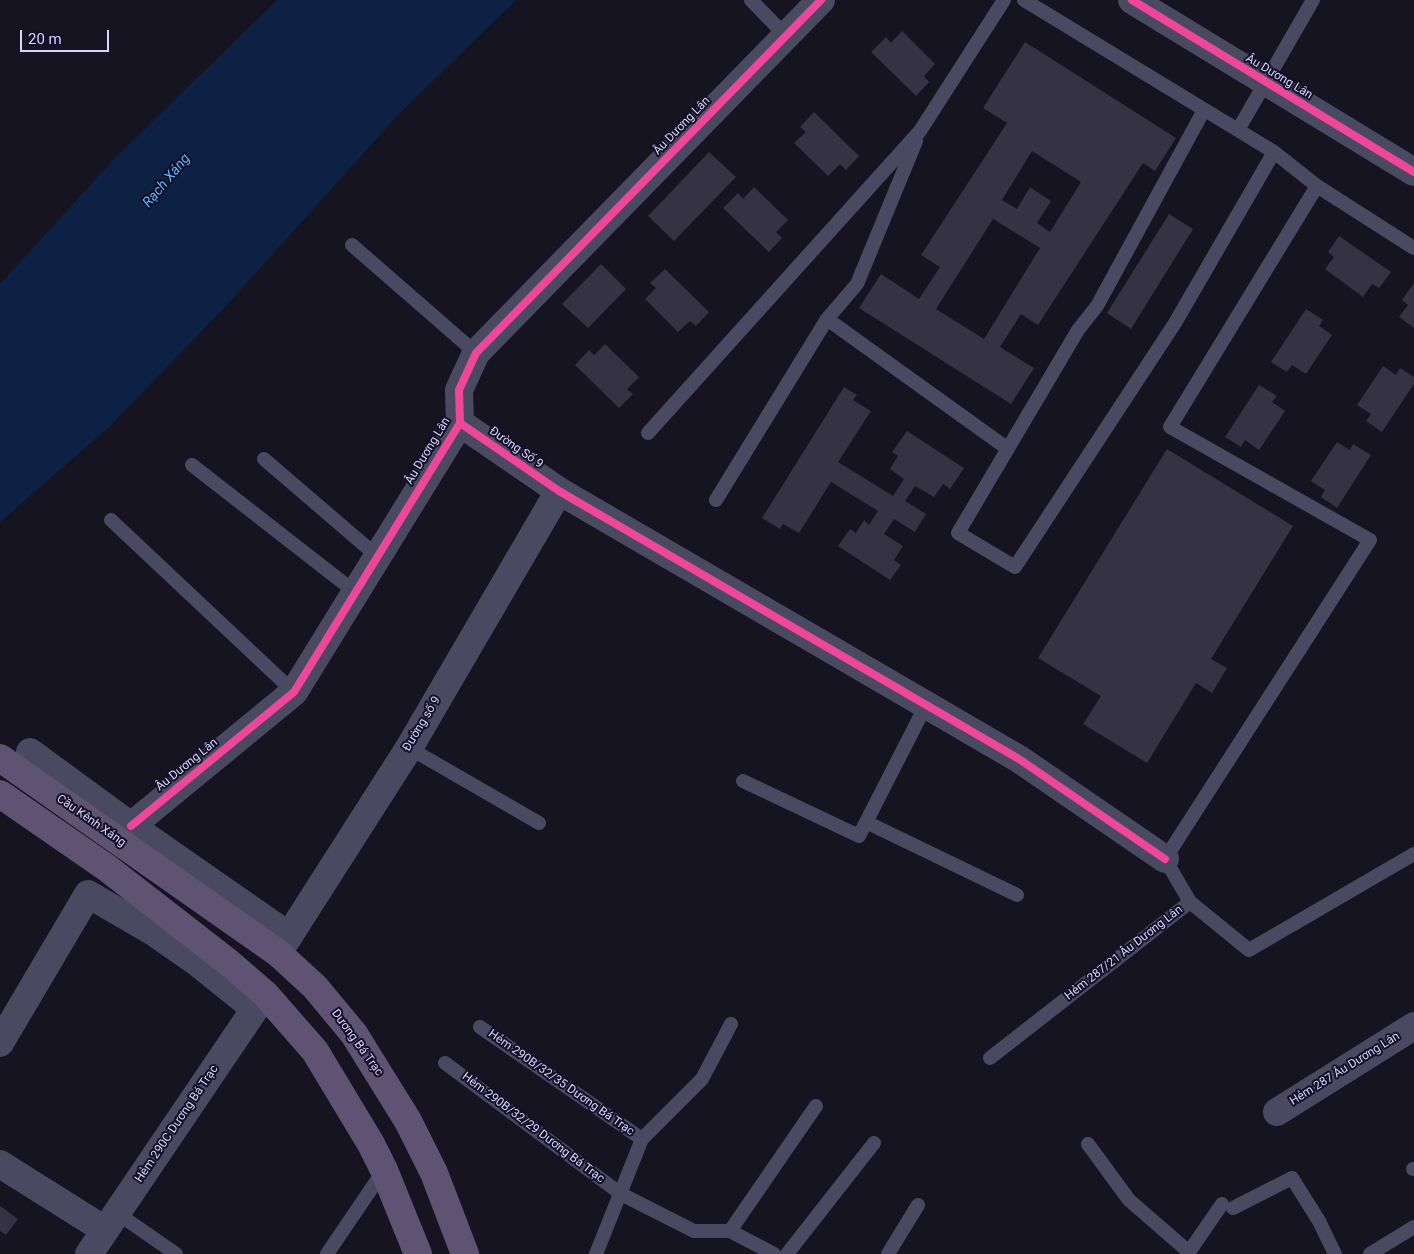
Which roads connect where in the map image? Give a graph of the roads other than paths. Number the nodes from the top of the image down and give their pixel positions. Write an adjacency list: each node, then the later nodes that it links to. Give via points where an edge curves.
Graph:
1 (751, 0): 7 (lane)
2 (821, 0): 7 (street, Âu Dương Lân)
3 (1004, 0): 11 (lane)
4 (1024, 0): 9 (lane)
5 (1132, 0): 8 (street, Âu Dương Lân)
6 (1313, 0): 8 (lane)
7 (786, 36): 18 (street, Âu Dương Lân)
8 (1265, 82): 10 (lane); 13 (street, Âu Dương Lân)
9 (1204, 110): 10 (lane); 21 (lane, via 1097,306 1078,330)
10 (1238, 130): 12 (lane)
11 (920, 131): 17 (lane, via 857,284); 20 (lane)
12 (1274, 152): 14 (lane); 21 (lane, via 1175,323 1015,567 958,533)
13 (1414, 172)
14 (1317, 186): 16 (lane); 40 (lane, via 1170,427 1370,540)
15 (352, 245): 18 (lane)
16 (1414, 248)
17 (827, 320): 21 (lane); 25 (lane)
18 (476, 353): 19 (street, Âu Dương Lân, via 459,390)
19 (460, 423): 24 (street, Đường Số 9); 27 (street, Âu Dương Lân)
20 (648, 433)
21 (1008, 449)
22 (264, 459): 27 (lane)
23 (192, 465): 28 (lane)
24 (559, 491): 30 (street, Đường Số 9); 31 (street, Đường số 9)
25 (716, 500)
26 (112, 520): 29 (lane)
27 (377, 556): 28 (street, Âu Dương Lân)
28 (355, 592): 29 (street, Âu Dương Lân)
29 (294, 692): 38 (street, Âu Dương Lân)
30 (926, 705): 36 (lane); 40 (street, Đường Số 9, via 1019,759)
31 (408, 748): 37 (lane); 44 (street, Đường số 9)
32 (30, 752): 38 (street)
33 (0, 758): 41 (main road, Cầu Kênh Xáng)
34 (743, 781): 36 (lane, via 858,836)
35 (0, 794): 45 (main road, via 163,910)
36 (866, 822): 42 (lane)
37 (539, 823)
38 (131, 826): 44 (street)
39 (1414, 854): 43 (lane, Hẻm 287/21 Âu Dương Lân, via 1249,950)
40 (1165, 859): 43 (lane)
41 (180, 885): 44 (main road, Dương Bá Trạc)
42 (1017, 895)
43 (1190, 902): 50 (lane, Hẻm 287/21 Âu Dương Lân)
44 (283, 944): 69 (main road, Dương Bá Trạc, via 354,1034 380,1073 434,1173)
45 (259, 1001): 49 (street, via 88,894); 58 (main road, via 315,1051); 61 (street, Hẻm 290C Dương Bá Trạc)
46 (731, 1024): 54 (lane, via 702,1079)
47 (1414, 1026): 53 (street, Hẻm 287 Âu Dương Lân)
48 (480, 1027): 54 (lane, Hẻm 290B/32/35 Dương Bá Trạc)
49 (0, 1042)
50 (990, 1058)
51 (445, 1063): 59 (lane, Hẻm 290B/32/29 Dương Bá Trạc)
52 (816, 1106): 63 (lane)
53 (1277, 1112)
54 (642, 1139): 59 (lane)
55 (874, 1143): 72 (lane)
56 (1088, 1144): 64 (lane, via 1129,1200)
57 (0, 1164): 61 (street)
58 (384, 1170): 67 (lane); 68 (main road)
59 (621, 1194): 63 (lane, Hẻm 290B/32/29 Dương Bá Trạc, via 694,1231); 70 (lane)
60 (918, 1205): 73 (lane)
61 (111, 1222): 65 (street, Hẻm 290C Dương Bá Trạc); 66 (lane)
62 (1414, 1227): 75 (lane)
63 (730, 1231): 71 (lane)
64 (1188, 1253): 74 (lane, via 1228,1206 1292,1178)
65 (89, 1254)
66 (176, 1254)
67 (327, 1254)
68 (418, 1254)
69 (465, 1254)
70 (596, 1254)
71 (774, 1254)
72 (787, 1254)
73 (888, 1254)
74 (1335, 1254)
75 (1370, 1254)

